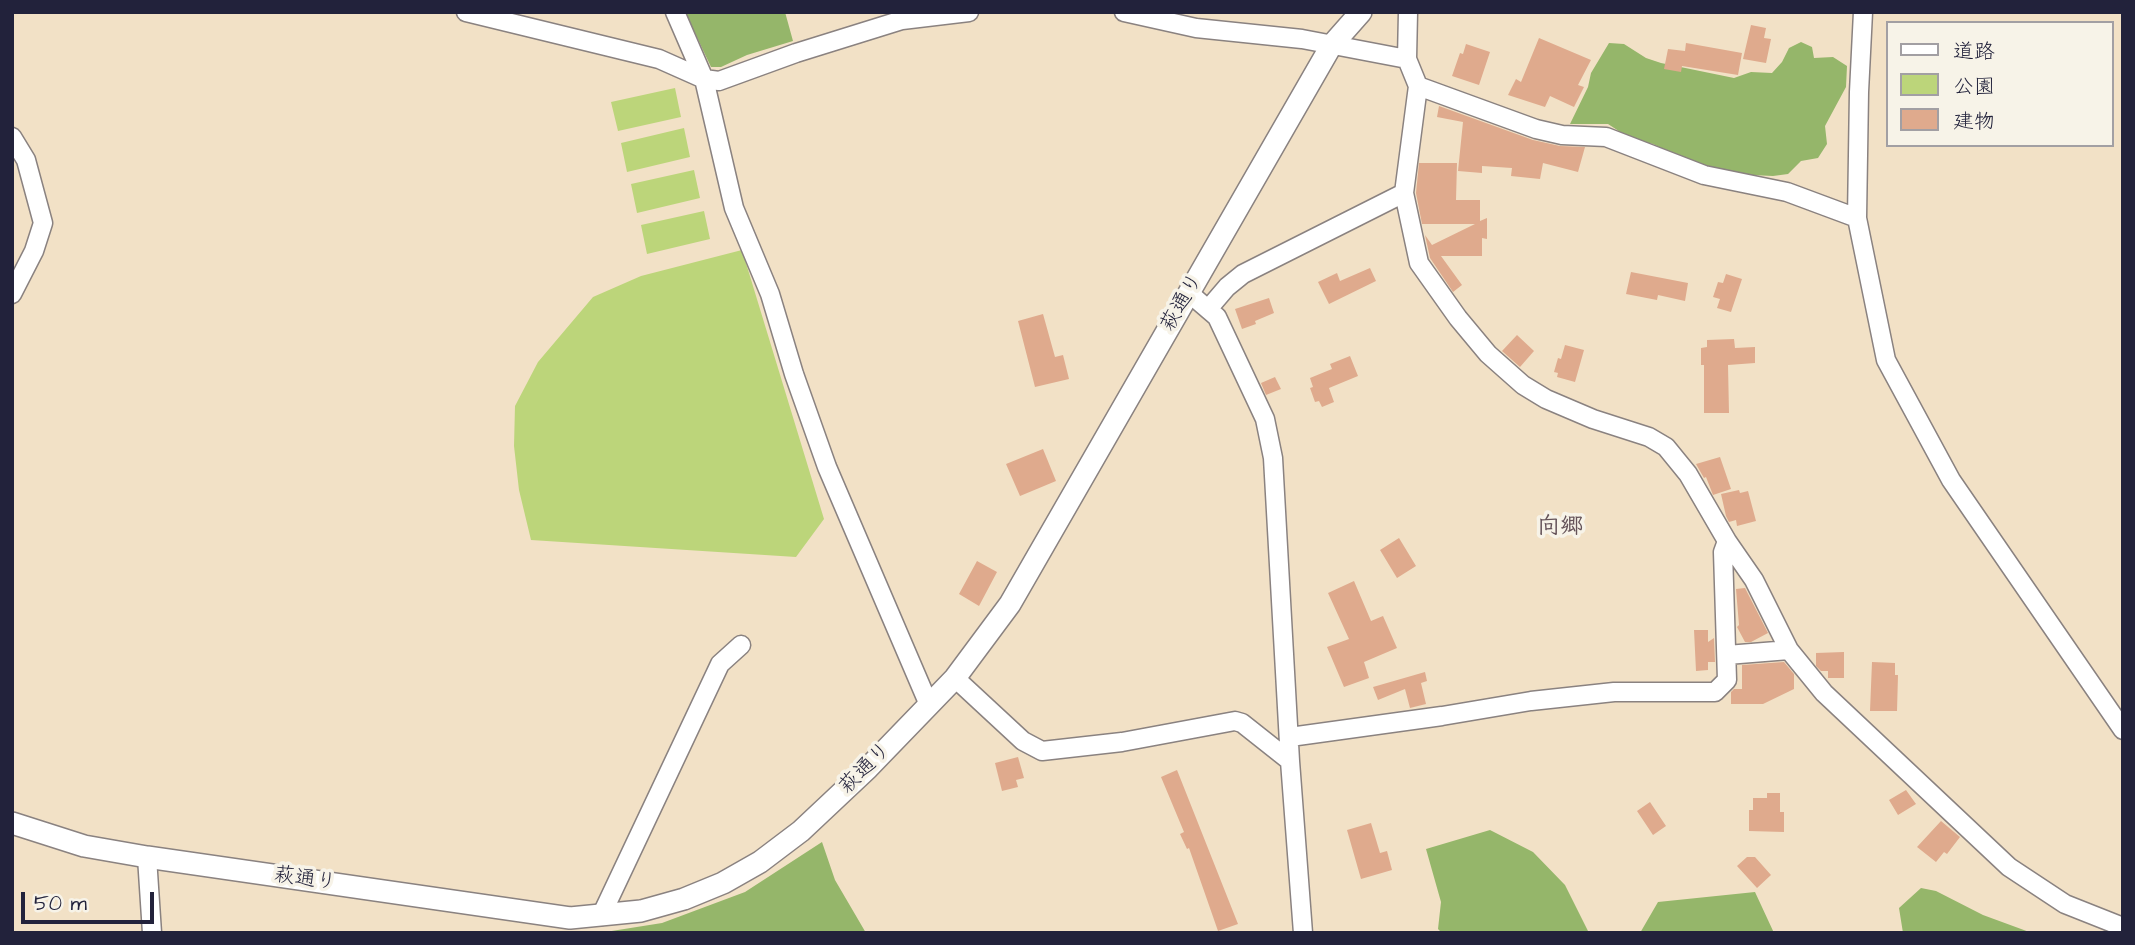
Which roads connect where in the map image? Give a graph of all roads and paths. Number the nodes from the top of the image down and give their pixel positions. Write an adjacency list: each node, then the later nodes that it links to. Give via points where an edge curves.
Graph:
1 (466, 12): 10 (street, via 659,59)
2 (675, 12): 10 (street)
3 (969, 12): 10 (street, via 902,20 719,81)
4 (1124, 12): 8 (street, via 1196,28)
5 (1361, 12): 8 (street, 萩通り)
6 (1408, 12): 9 (street)
7 (1864, 12): 14 (street)
8 (1331, 46): 9 (street); 16 (street, 萩通り)
9 (1407, 59): 11 (street)
10 (704, 79): 23 (street, via 734,208 770,294 827,467)
11 (1418, 86): 13 (street); 14 (street, via 1536,129 1606,137 1704,175 1787,192)
12 (12, 137): 15 (street, via 26,160 43,223)
13 (1404, 193): 17 (street, via 1260,263 1227,287); 18 (street, via 1419,263 1488,354 1546,399 1666,447 1688,474)
14 (1857, 218): 24 (street, via 1886,360 1951,480)
15 (12, 293)
16 (1189, 293): 17 (street); 22 (street, 萩通り, via 1010,604)
17 (1209, 308): 25 (street, via 1265,419 1273,458)
18 (1727, 541): 20 (street, via 1754,580); 21 (street, via 1723,552)
19 (741, 645): 29 (street, via 720,664)
20 (1789, 650): 21 (street); 30 (street, via 1824,693 2010,867 2065,904)
21 (1727, 655): 25 (street, via 1727,680 1715,692 1614,692)
22 (955, 678): 23 (street, 萩通り); 26 (street, via 1023,741 1042,751 1235,721)
23 (929, 705): 29 (street, 萩通り, via 801,831 760,862 684,900)
24 (2123, 730)
25 (1290, 737): 26 (street)
26 (1290, 761): 32 (street)
27 (12, 823): 28 (street, 萩通り, via 84,846)
28 (147, 857): 29 (street, 萩通り, via 540,915); 31 (street)
29 (601, 916)
30 (2123, 926)
31 (152, 933)
32 (1303, 933)

